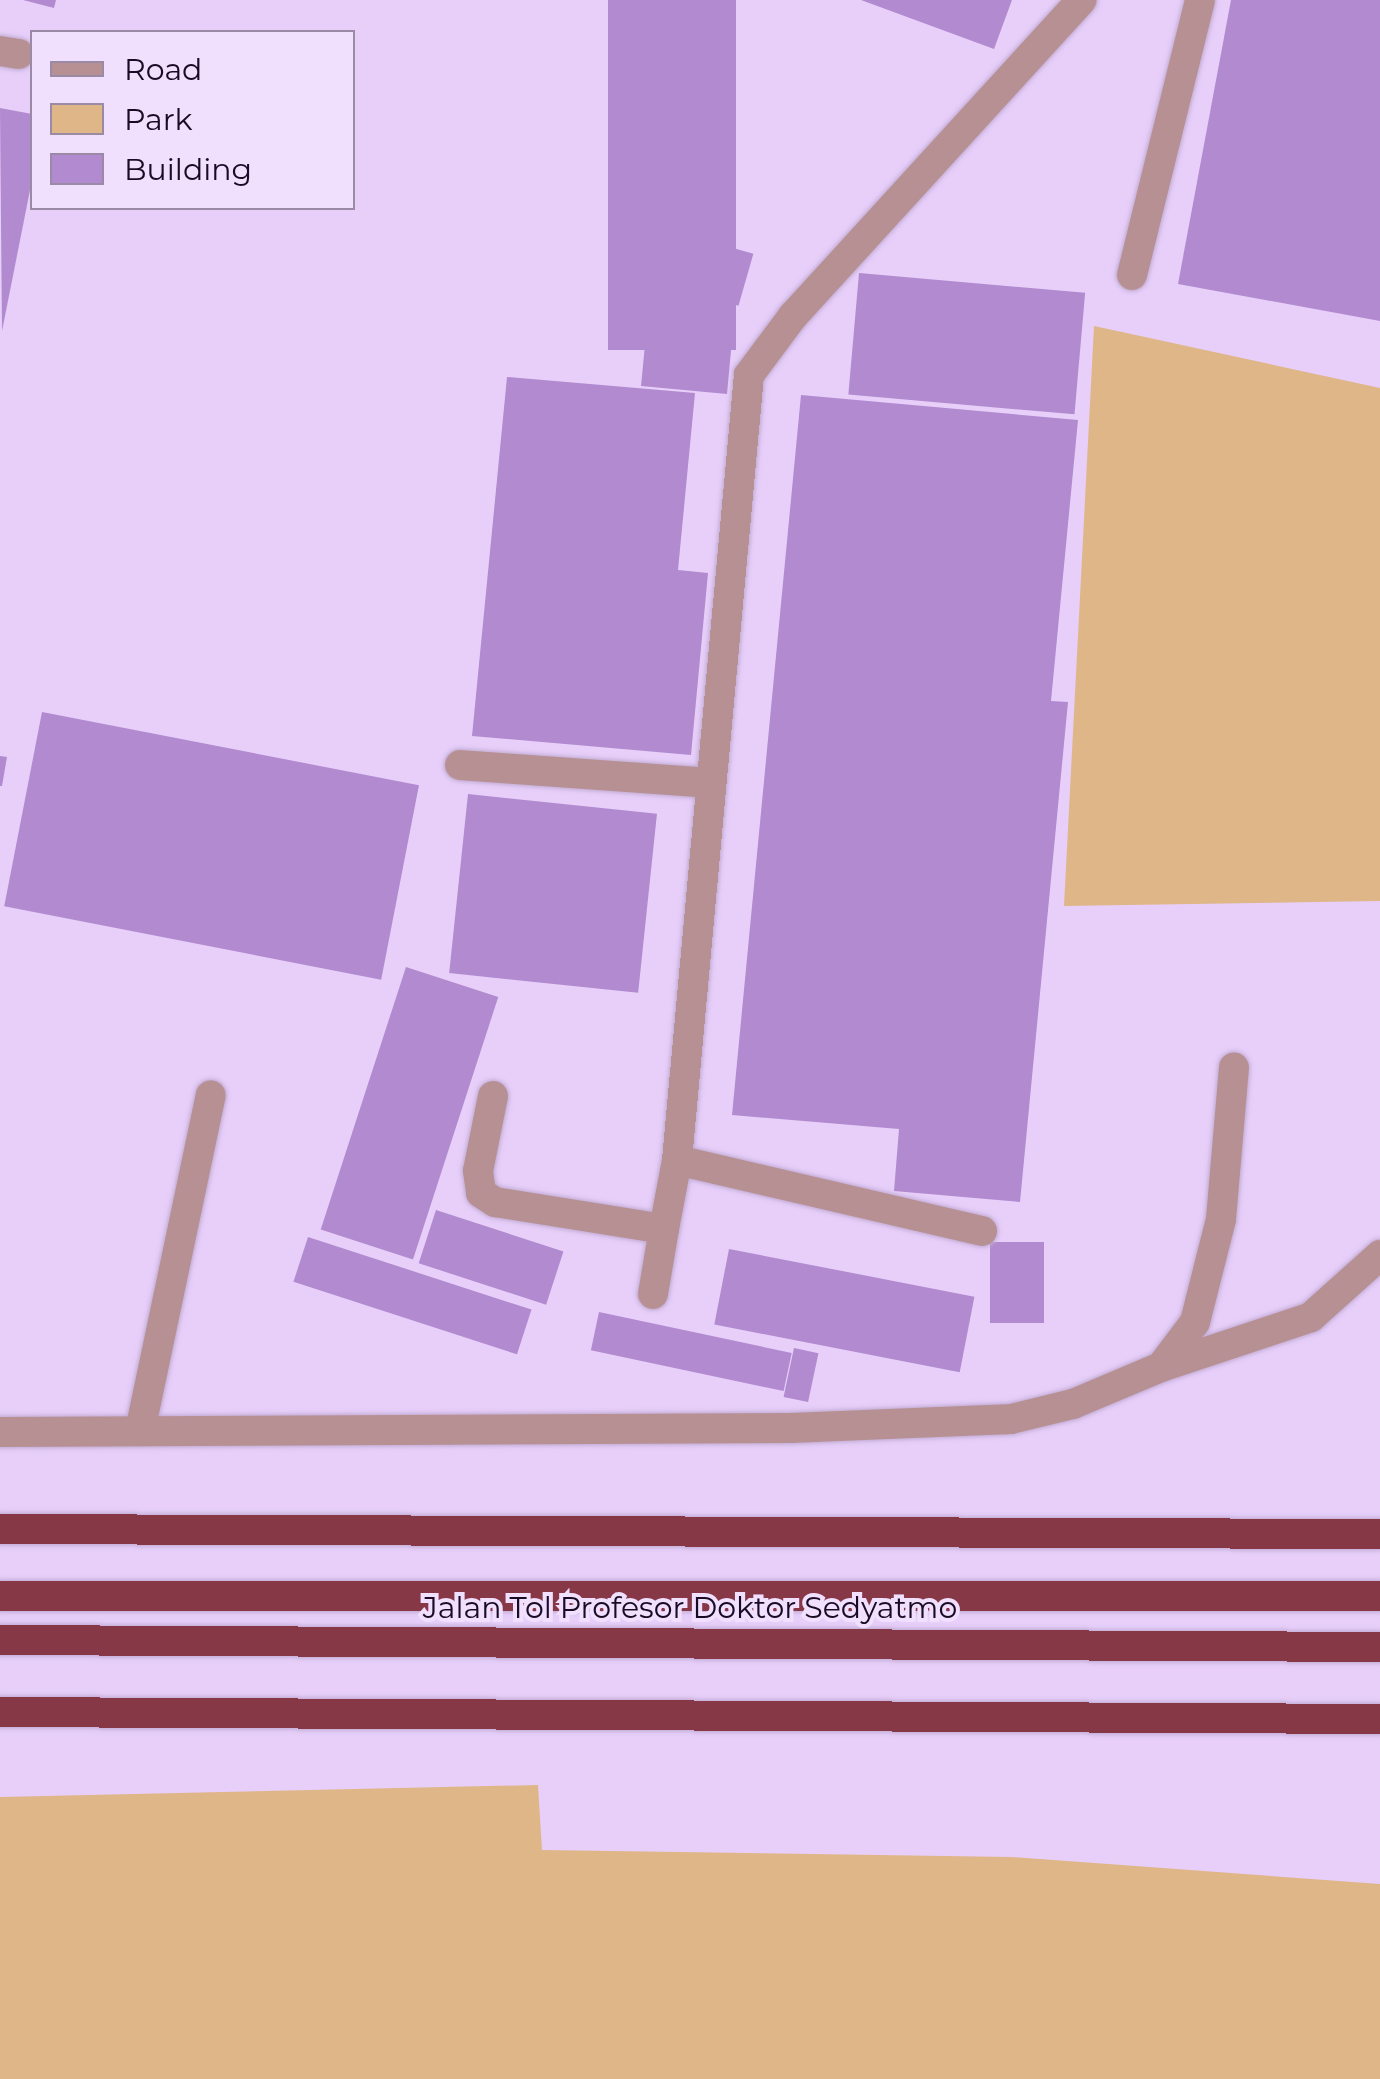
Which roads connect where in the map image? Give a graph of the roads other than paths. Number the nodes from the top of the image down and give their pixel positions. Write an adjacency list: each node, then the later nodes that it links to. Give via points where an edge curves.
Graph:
1 (1082, 0): 5 (lane, via 792,316 750,375)
2 (1200, 0): 3 (lane)
3 (1132, 275)
4 (460, 765): 5 (lane)
5 (710, 783): 9 (lane)
6 (1234, 1068): 14 (lane, via 1221,1219 1195,1322)
7 (211, 1095): 15 (lane)
8 (493, 1096): 10 (lane, via 478,1171 481,1193 495,1202)
9 (677, 1160): 10 (lane); 11 (lane)
10 (664, 1229): 13 (lane)
11 (982, 1230)
12 (1380, 1256): 14 (lane, via 1311,1316)
13 (653, 1294)
14 (1161, 1367): 15 (lane, via 1073,1404 1012,1419 790,1428)
15 (140, 1431): 16 (lane)
16 (0, 1432)
17 (0, 1529): 18 (highway)
18 (1380, 1534)
19 (0, 1596): 20 (highway, Jalan Tol Profesor Doktor Sedyatmo)
20 (1380, 1596)
21 (0, 1640): 22 (highway, Jalan Tol Profesor Doktor Sedyatmo)
22 (1380, 1646)
23 (0, 1712): 24 (highway)
24 (500, 1714): 25 (highway); 26 (highway)
25 (1380, 1719)
26 (1380, 1736)

